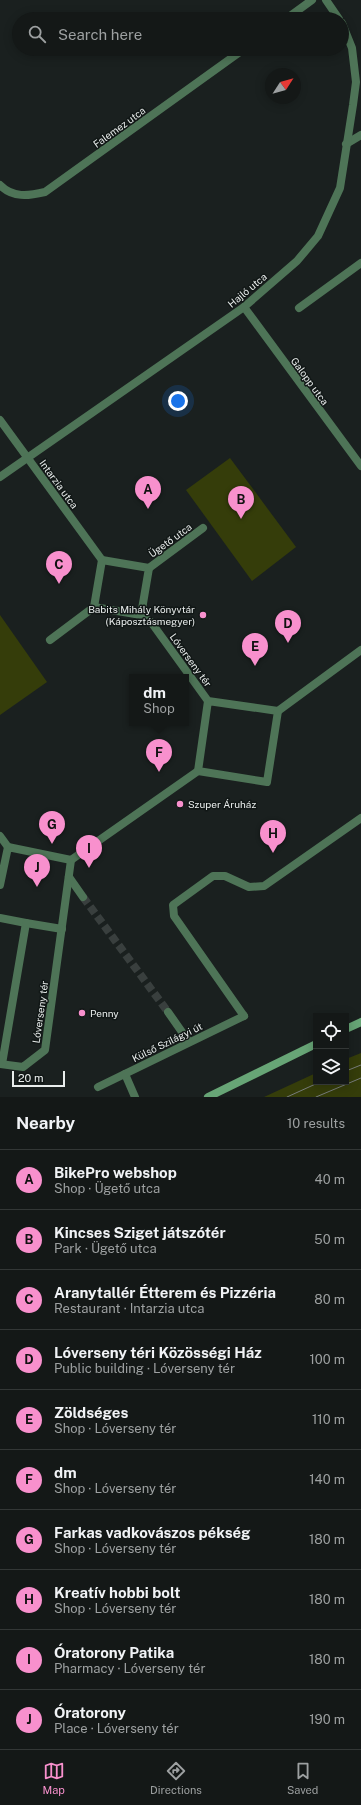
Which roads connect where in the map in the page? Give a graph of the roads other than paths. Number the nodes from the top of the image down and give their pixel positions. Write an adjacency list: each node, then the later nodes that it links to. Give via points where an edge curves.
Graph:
1 (312, 0): 3 (street)
2 (326, 0): 4 (street)
3 (296, 12)
4 (334, 12)
5 (349, 40): 8 (street, Hajló utca, via 356,82)
6 (234, 56): 9 (street, Falemez utca, via 44,192 27,196 12,194)
7 (361, 135): 8 (street)
8 (346, 144): 11 (street, Hajló utca, via 340,188 318,236 297,261)
9 (0, 185)
10 (361, 263): 12 (street)
11 (244, 307): 14 (street, Hajló utca); 15 (street, Galopp utca)
12 (299, 308)
13 (0, 420): 14 (street, Intarzia utca)
14 (27, 458): 16 (street, Hajló utca); 18 (street, Intarzia utca)
15 (361, 466)
16 (0, 477)
17 (203, 528): 19 (street, Ügető utca)
18 (102, 560): 19 (street); 20 (street)
19 (149, 568): 21 (street)
20 (94, 607): 21 (street); 22 (street)
21 (141, 615): 24 (street, Lóverseny tér, via 151,622)
22 (50, 640)
23 (361, 650): 27 (street)
24 (189, 674)
25 (189, 675): 26 (street, Lóverseny tér)
26 (208, 701): 27 (street, Lóverseny tér); 28 (street, Lóverseny tér)
27 (278, 712): 28 (street, via 267,782)
28 (198, 771): 32 (street)
29 (361, 818): 42 (street, Külső Szilágyi út, via 264,886 248,887 225,876 213,876 173,905 174,916 244,1016)
30 (0, 836): 31 (street)
31 (8, 847): 32 (street); 34 (street)
32 (71, 860): 33 (street, Lóverseny tér)
33 (69, 877): 35 (street); 38 (street, Lóverseny tér)
34 (0, 885)
35 (83, 897)
36 (0, 918): 37 (street)
37 (26, 923): 38 (street); 44 (street, Lóverseny tér)
38 (62, 929): 44 (street, Lóverseny tér, via 45,1050 23,1067)
39 (168, 1012): 42 (street)
40 (361, 1022): 41 (street)
41 (349, 1028)
42 (189, 1042): 45 (street, Külső Szilágyi út)
43 (313, 1045): 48 (street)
44 (1, 1064)
45 (125, 1074): 46 (street, Külső Szilágyi út); 47 (street)
46 (98, 1087)
47 (135, 1097)
48 (208, 1097)

